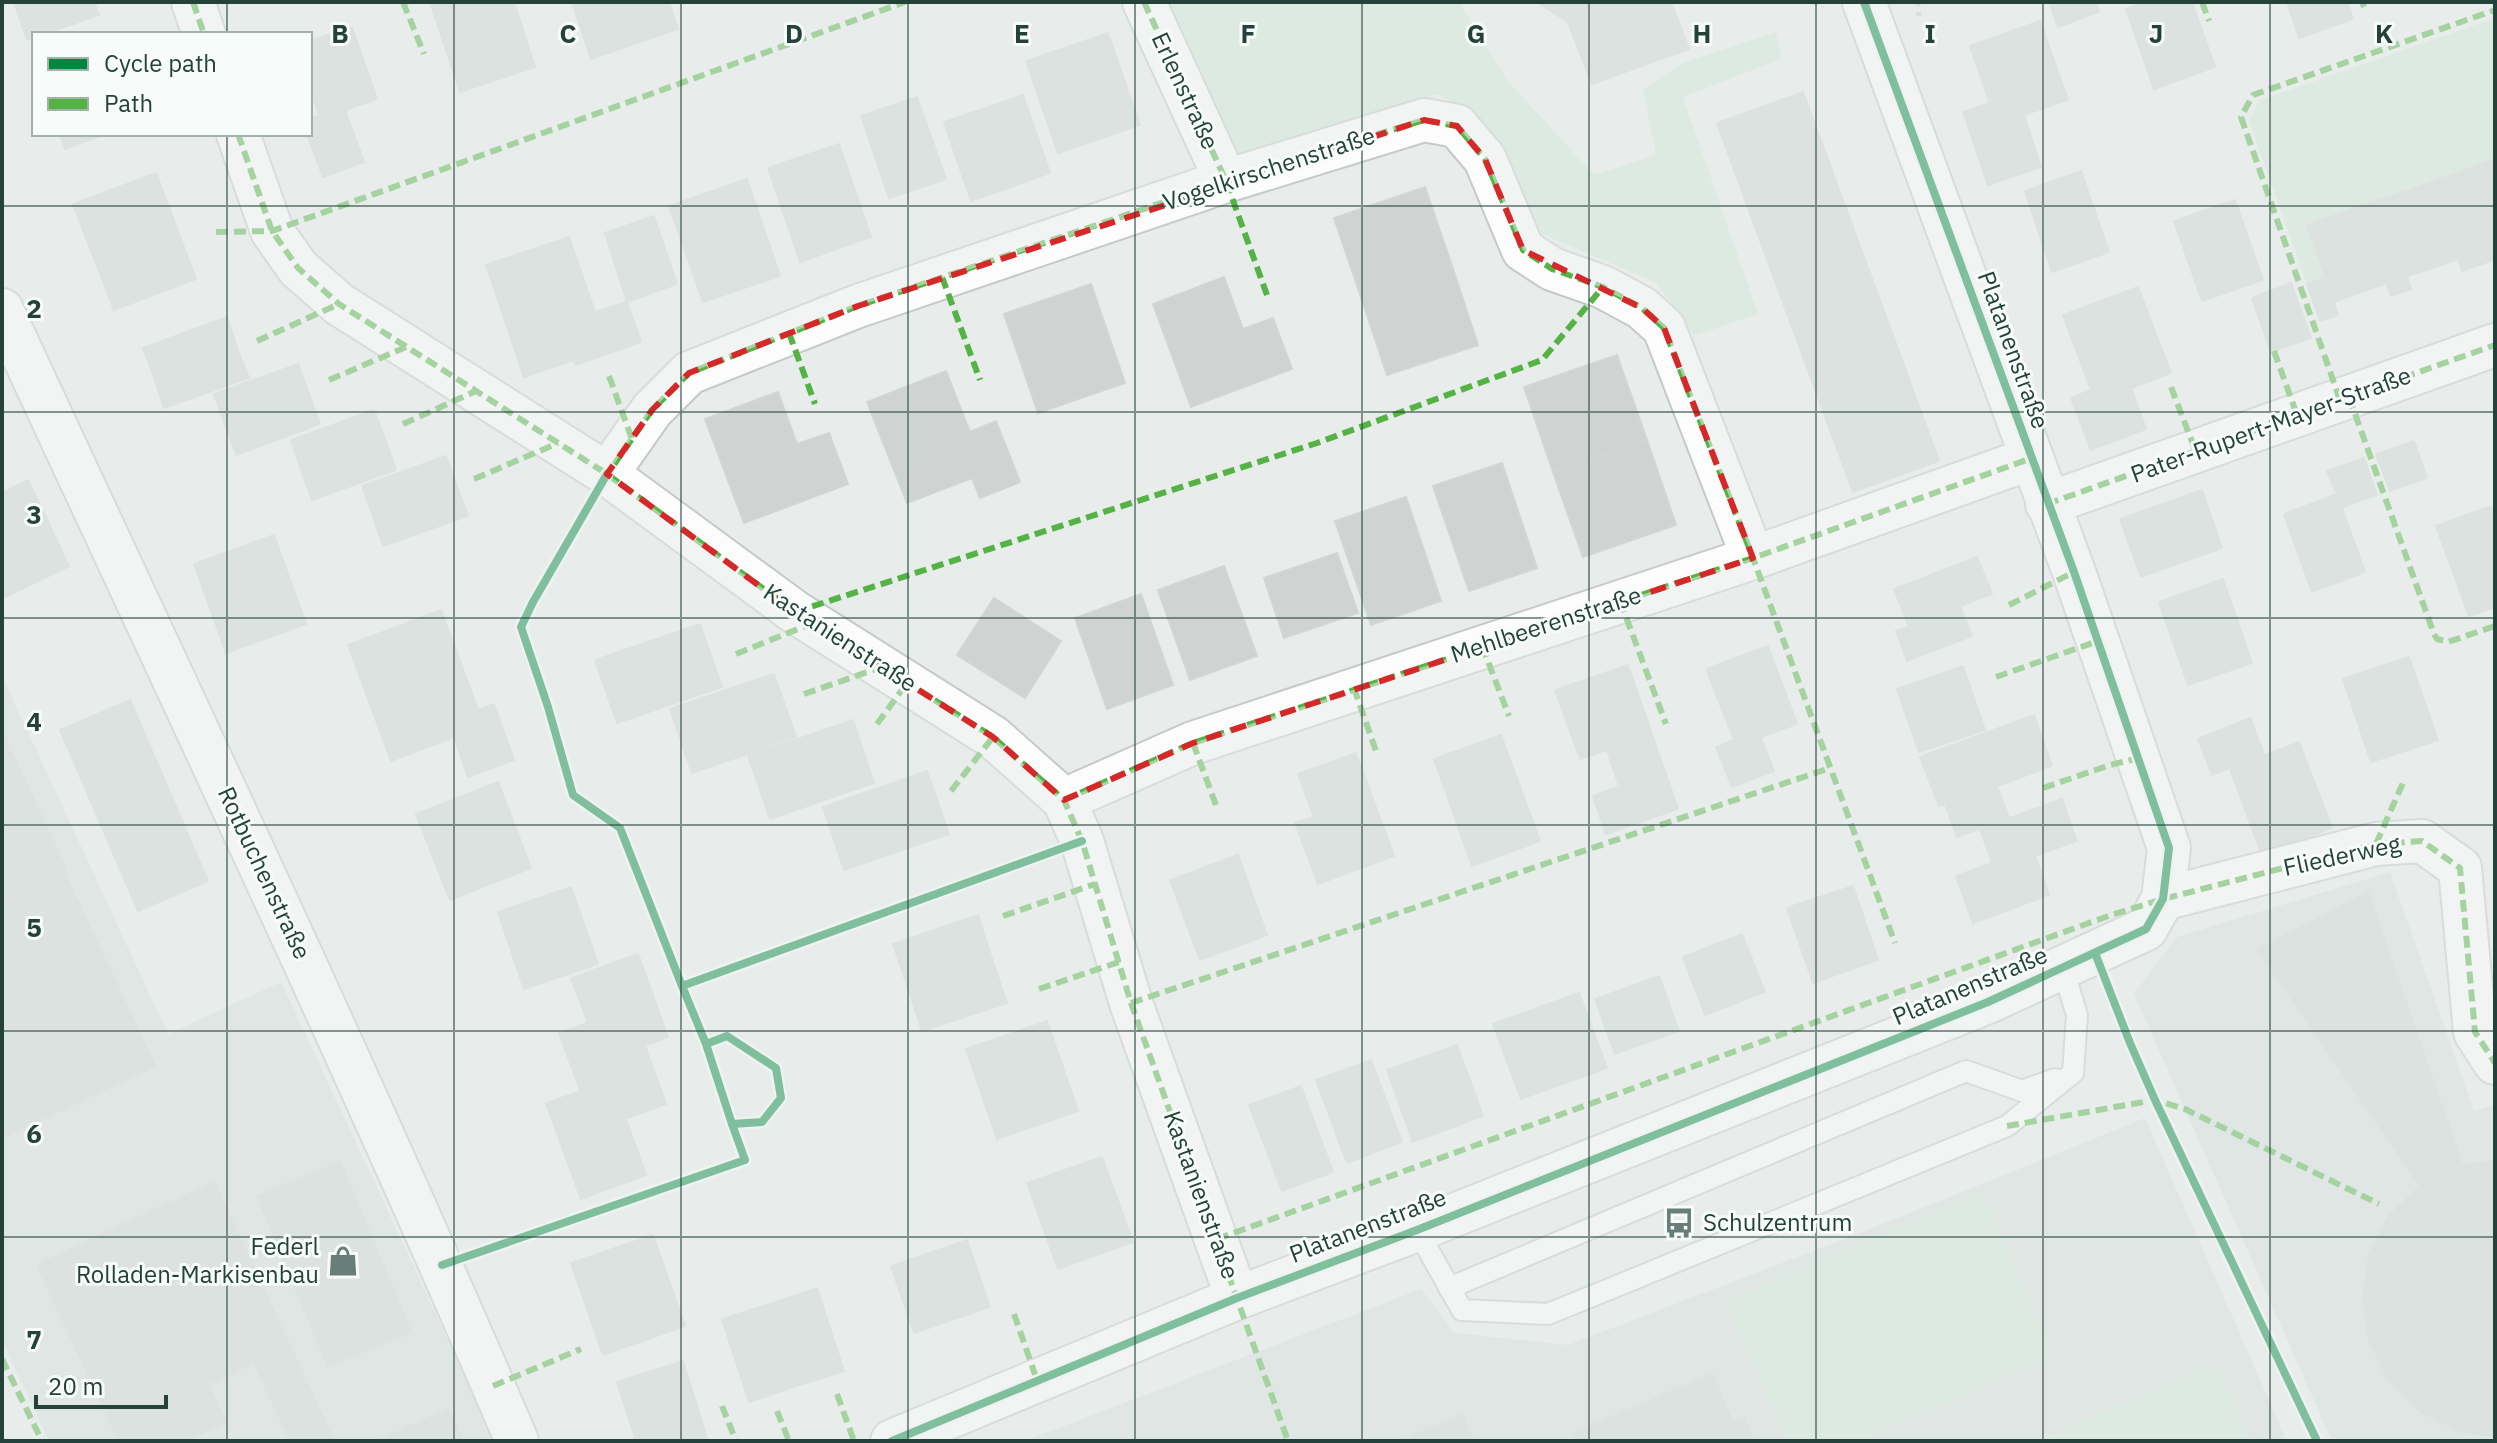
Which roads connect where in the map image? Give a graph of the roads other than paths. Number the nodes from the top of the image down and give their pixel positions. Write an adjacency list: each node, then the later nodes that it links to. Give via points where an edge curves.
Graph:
1 (193, 2): 4 (street)
2 (1144, 2): 6 (street, Erlenstraße)
3 (1864, 2): 9 (street, Platanenstraße)
4 (203, 32)
5 (239, 136): 10 (street, Kastanienstraße, via 272,231 298,268 339,304)
6 (1226, 181): 10 (street, Vogelkirschenstraße, via 858,306 689,373 652,410); 12 (street, Vogelkirschenstraße, via 1424,120 1457,126 1485,159 1523,250 1552,269 1642,308 1664,328)
7 (2, 310): 21 (street, Rotbuchenstraße, via 312,976)
8 (2495, 345): 11 (street, Pater-Rupert-Mayer-Straße)
9 (2032, 458): 11 (street, Platanenstraße); 12 (street, Mehlbeerenstraße)
10 (607, 474): 13 (street, Kastanienstraße, via 795,612 993,737)
11 (2047, 504): 14 (street, Platanenstraße, via 2169,848)
12 (1753, 558): 13 (street, Mehlbeerenstraße, via 1193,743)
13 (1064, 800): 20 (street, Kastanienstraße)
14 (2163, 899): 15 (street, Platanenstraße, via 2146,929); 16 (street, Fliederweg, via 2376,844 2422,841 2460,868 2475,1032)
15 (2063, 969): 17 (lane, via 2077,1015); 18 (street, Platanenstraße)
16 (2495, 1063)
17 (2073, 1073): 19 (lane, via 2022,1091 1966,1071); 19 (lane, via 2007,1126 1548,1314 1462,1310)
18 (1417, 1230): 19 (lane); 20 (street, Platanenstraße)
19 (1449, 1288)
20 (1237, 1298): 22 (street, Platanenstraße)
21 (517, 1441)
22 (892, 1441)

